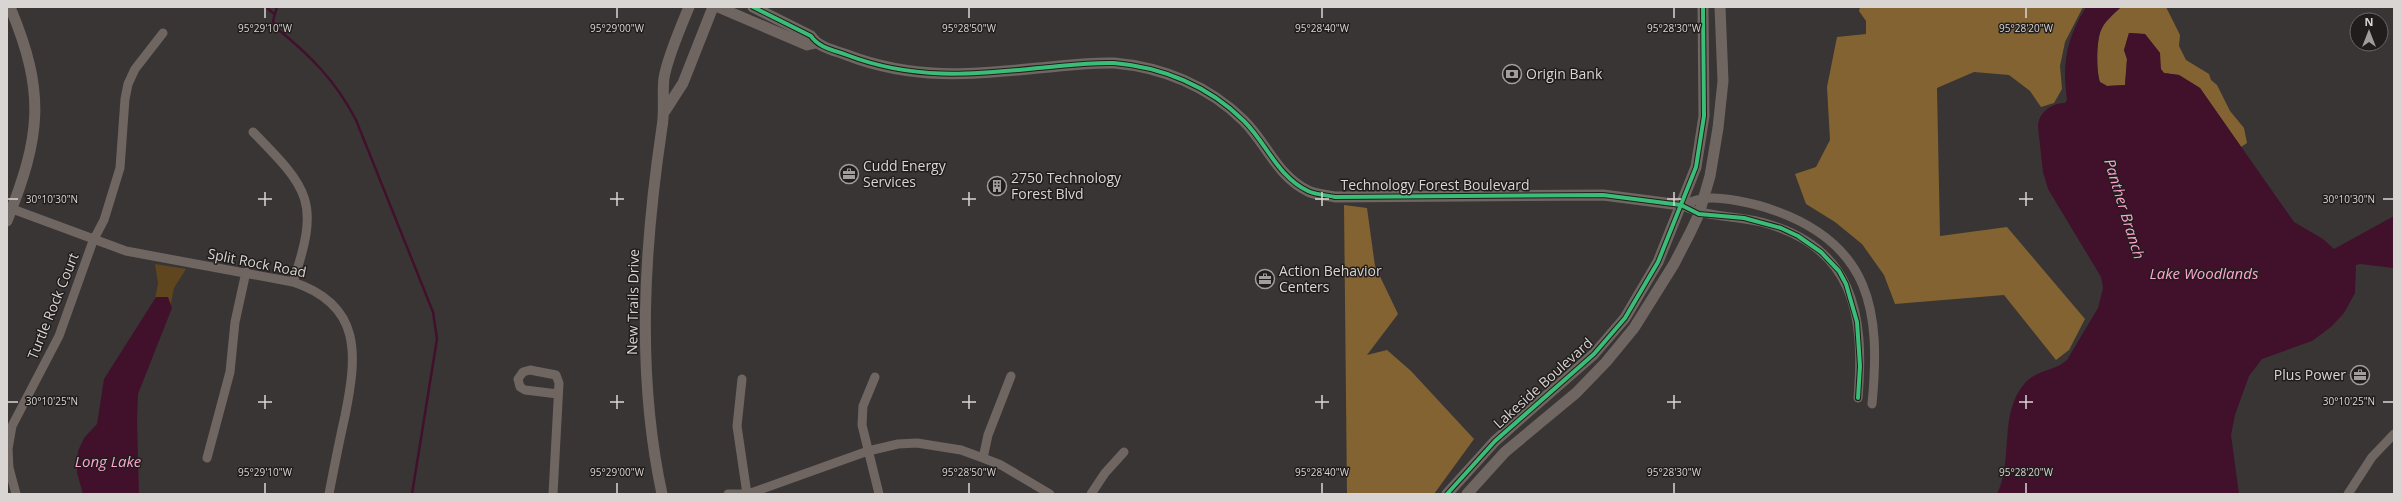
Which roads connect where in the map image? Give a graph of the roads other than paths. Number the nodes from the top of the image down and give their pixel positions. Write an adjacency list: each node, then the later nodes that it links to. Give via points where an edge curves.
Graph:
1 (10, 7): 14 (street, via 29,61 36,100 34,137 25,170)
2 (689, 7): 10 (street, New Trails Drive, via 664,78)
3 (713, 7): 10 (street, New Trails Drive, via 683,84)
4 (718, 7): 9 (street, via 808,45)
5 (753, 7): 9 (street, Technology Forest Boulevard, via 811,36)
6 (1703, 7): 13 (street, Lakeside Boulevard, via 1704,116 1696,167)
7 (1720, 7): 12 (street, Lakeside Boulevard, via 1723,85 1710,176)
8 (163, 33): 17 (street, Turtle Rock Court, via 128,84 120,168 104,220)
9 (816, 43): 13 (street, Technology Forest Boulevard, via 874,64 930,74 958,75 1112,63 1161,71 1203,90 1244,121 1284,175 1309,192 1335,197 1603,195)
10 (665, 111): 38 (street, New Trails Drive, via 653,191 646,319 646,380)
11 (253, 132): 19 (street, via 294,177 305,198 308,229)
12 (1703, 198): 13 (street, Technology Forest Boulevard); 15 (street, Lakeside Boulevard); 27 (street, Technology Forest Boulevard, via 1752,204 1783,213 1820,233 1842,250 1859,275 1872,315 1876,362)
13 (1681, 206): 15 (street, Technology Forest Boulevard); 20 (street, Lakeside Boulevard, via 1658,262)
14 (9, 208): 16 (street); 17 (street, Split Rock Road)
15 (1698, 214): 21 (street, Lakeside Boulevard, via 1674,264); 26 (street, Technology Forest Boulevard, via 1744,218 1781,228 1810,243 1830,260 1846,284 1857,322 1860,366)
16 (7, 221)
17 (93, 240): 18 (street, Split Rock Road, via 126,251); 35 (street, Turtle Rock Court, via 59,336 12,426 8,449 9,468)
18 (246, 272): 19 (street, Split Rock Road); 33 (street, via 235,322 230,372)
19 (293, 282): 36 (street, Split Rock Road, via 310,287 334,304 347,327 352,351 352,380)
20 (1625, 318): 21 (street); 29 (street, Lakeside Boulevard, via 1594,354)
21 (1634, 328): 32 (street, Lakeside Boulevard, via 1576,393)
22 (1011, 376): 34 (street, via 1001,398)
23 (874, 377): 30 (street, via 863,406 862,425)
24 (742, 379): 40 (street, via 737,426)
25 (558, 394): 37 (street)
26 (1858, 398)
27 (1872, 404)
28 (2394, 434): 46 (street, via 2372,457)
29 (1495, 441): 32 (street); 44 (street, Lakeside Boulevard)
30 (868, 451): 34 (street, via 898,444 917,443 961,450); 40 (street); 41 (street)
31 (1124, 452): 43 (street)
32 (1505, 452): 45 (street, Lakeside Boulevard)
33 (207, 458)
34 (983, 458): 42 (street, via 1001,465)
35 (16, 494)
36 (329, 494)
37 (553, 494)
38 (662, 494)
39 (728, 494): 40 (street)
40 (747, 494)
41 (879, 494)
42 (1050, 494)
43 (1091, 494)
44 (1447, 494)
45 (1467, 494)
46 (2348, 494)

